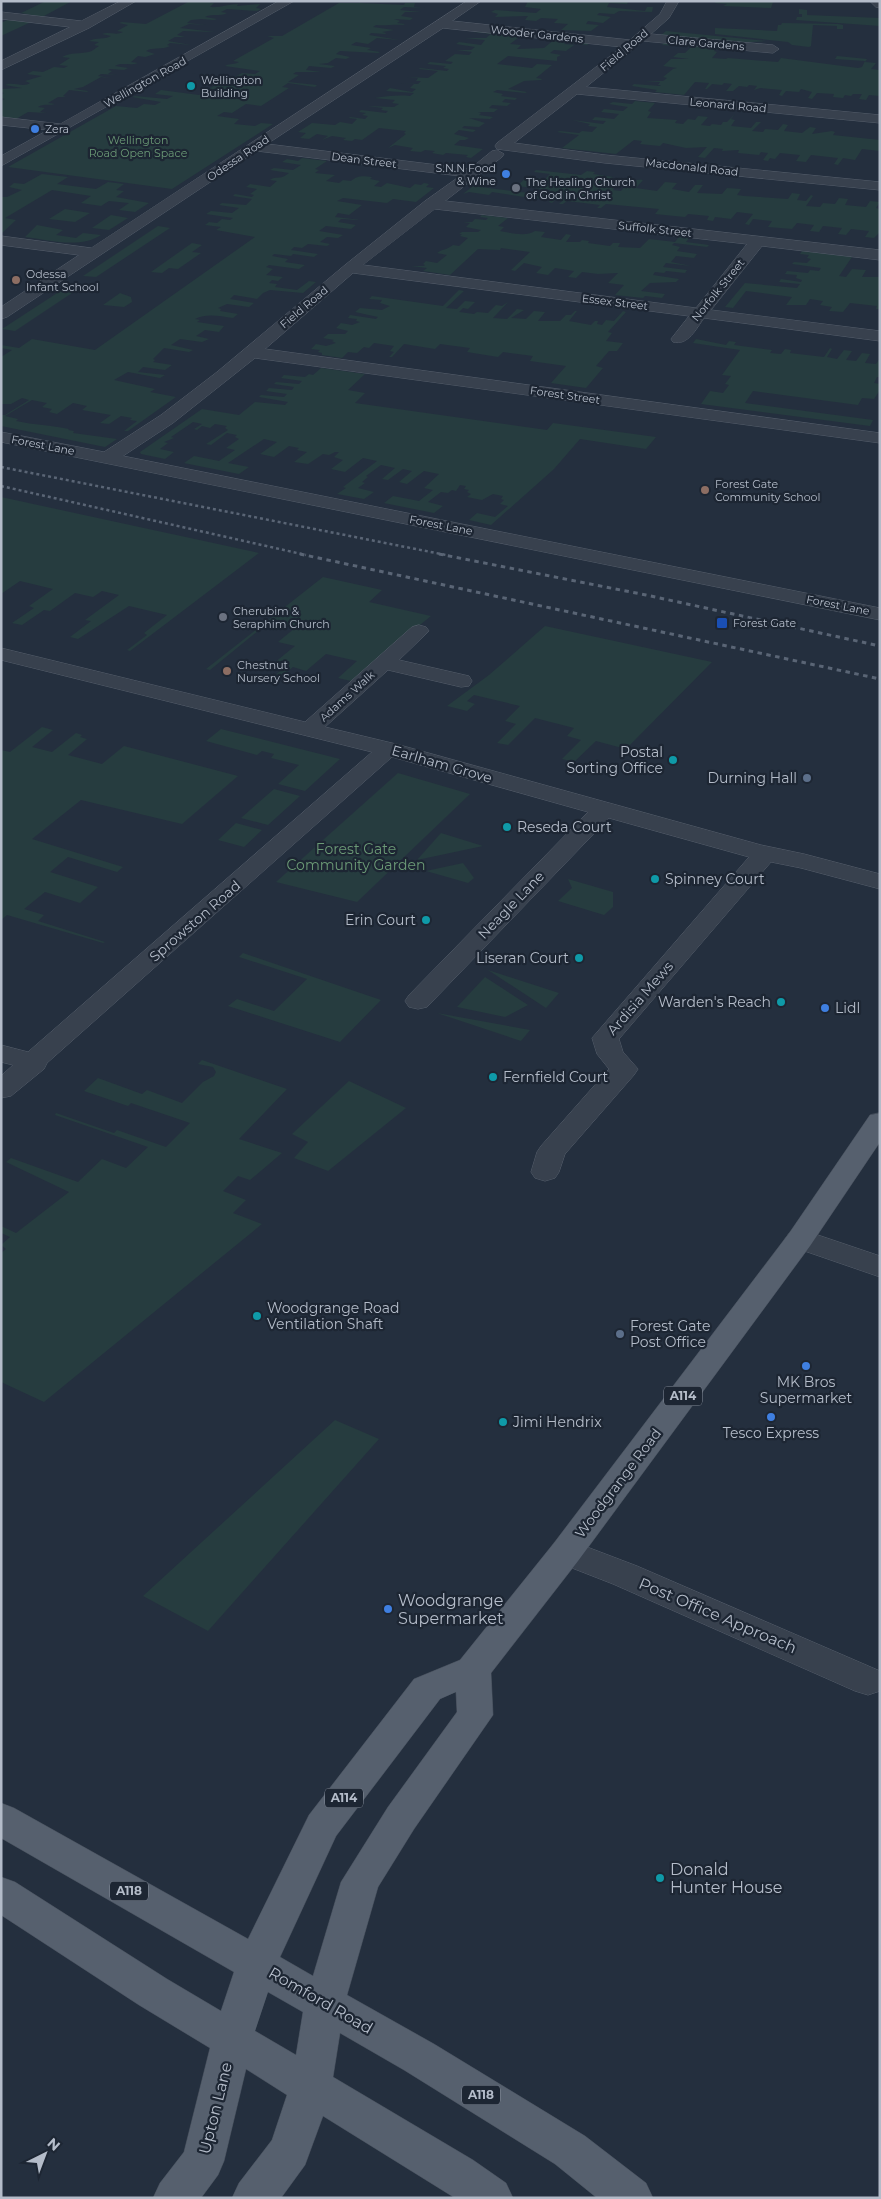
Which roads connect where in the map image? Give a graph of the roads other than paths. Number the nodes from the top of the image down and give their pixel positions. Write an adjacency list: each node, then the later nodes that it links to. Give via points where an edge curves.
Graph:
1 (130, 1): 10 (street)
2 (288, 1): 17 (street, Wellington Road)
3 (475, 1): 9 (street, Odessa Road)
4 (672, 1): 11 (street, Field Road, via 664,16)
5 (876, 1): 7 (street)
6 (24, 5): 8 (street)
7 (880, 5)
8 (2, 16): 10 (street)
9 (442, 24): 11 (street, Wooder Gardens); 18 (street, Odessa Road)
10 (85, 25): 13 (street)
11 (636, 41): 12 (street, Clare Gardens); 14 (street, Field Road)
12 (773, 49)
13 (1, 66)
14 (576, 90): 15 (street, Leonard Road); 19 (street, Field Road, via 502,146)
15 (880, 118)
16 (1, 121): 17 (street)
17 (62, 128): 20 (street, Wellington Road)
18 (255, 147): 21 (street, Dean Street); 26 (street, Odessa Road)
19 (501, 151): 21 (street, Field Road); 22 (street, Macdonald Road)
20 (1, 162)
21 (472, 173): 23 (street, Field Road)
22 (880, 186)
23 (430, 204): 25 (street, Suffolk Street); 28 (street, Field Road)
24 (1, 240): 26 (street)
25 (758, 241): 27 (street, Suffolk Street); 29 (street, Norfolk Street)
26 (95, 253): 30 (street, Odessa Road)
27 (880, 255)
28 (350, 268): 29 (street, Essex Street); 33 (street, Field Road)
29 (698, 313): 31 (street, Essex Street); 32 (street, Norfolk Street)
30 (1, 314)
31 (880, 336)
32 (679, 339)
33 (250, 352): 35 (street, Forest Street); 36 (street, Field Road, via 168,419)
34 (1, 437): 36 (street, Forest Lane)
35 (880, 438)
36 (108, 458): 37 (street, Forest Lane)
37 (880, 614)
38 (419, 631): 40 (street, Adams Walk)
39 (1, 654): 42 (street, Earlham Grove)
40 (384, 663): 41 (street, Adams Walk); 42 (street, Adams Walk)
41 (461, 681)
42 (310, 729): 43 (street, Earlham Grove)
43 (388, 749): 44 (street, Earlham Grove); 49 (street, Sprowston Road)
44 (604, 809): 45 (street, Earlham Grove); 47 (street, Neagle Lane)
45 (765, 854): 46 (street, Earlham Grove); 52 (street, Ardisia Mews, via 605,1038 610,1054 624,1069 551,1152)
46 (880, 882)
47 (418, 1002)
48 (1, 1053): 49 (street)
49 (34, 1063): 50 (street, Sprowston Road)
50 (1, 1090)
51 (880, 1121): 53 (main road, Woodgrange Road / A114)
52 (544, 1172)
53 (800, 1239): 54 (street); 55 (main road, Woodgrange Road / A114)
54 (880, 1267)
55 (566, 1552): 56 (main road, Woodgrange Road / A114); 57 (street, Post Office Approach)
56 (473, 1670): 60 (main road, Woodgrange Road / A114, via 427,1689 322,1826); 61 (main road, via 475,1715 401,1818 360,1882)
57 (868, 1681)
58 (1, 1819): 60 (main road, Romford Road / A118)
59 (1, 1894): 62 (main road)
60 (256, 1963): 61 (main road, Romford Road / A118); 62 (main road, A114)
61 (324, 2002): 63 (main road); 67 (main road, Romford Road / A118, via 570,2150)
62 (232, 2040): 63 (main road); 64 (main road, Upton Lane / A114, via 203,2162)
63 (311, 2087): 65 (main road, via 290,2151); 66 (main road, via 458,2174)
64 (175, 2198)
65 (254, 2198)
66 (491, 2198)
67 (631, 2198)

